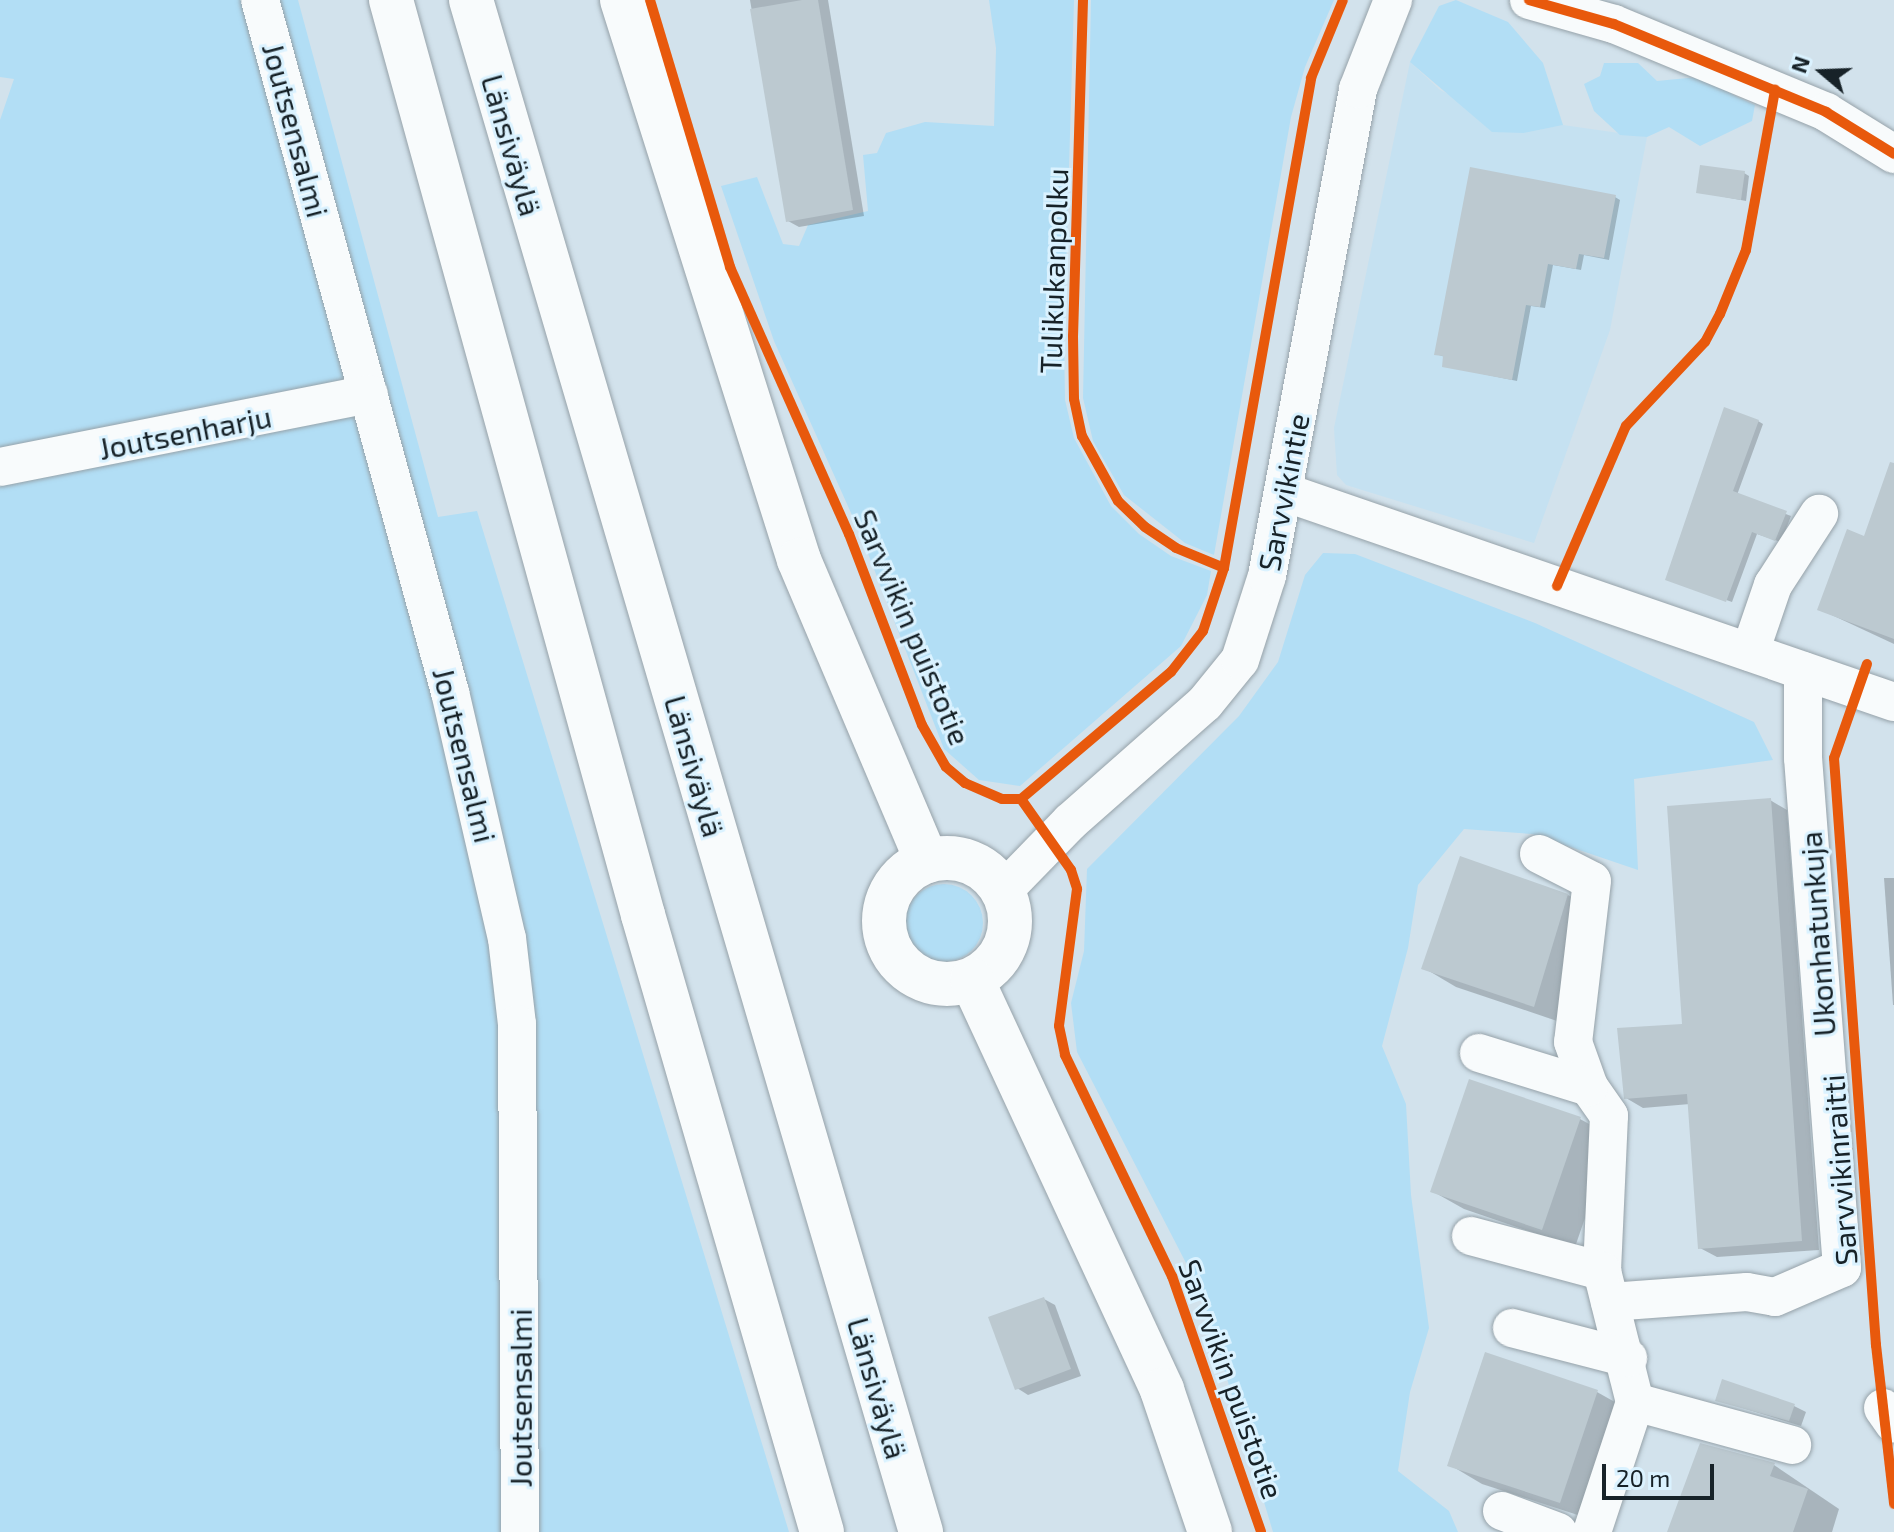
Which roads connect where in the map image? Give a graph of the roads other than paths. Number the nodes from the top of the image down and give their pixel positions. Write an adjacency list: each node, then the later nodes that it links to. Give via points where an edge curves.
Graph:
1 (260, 0): 8 (street, Joutsensalmi)
2 (391, 0): 29 (main road, via 643,915)
3 (471, 0): 30 (main road, Länsiväylä)
4 (622, 0): 16 (main road, via 799,560)
5 (1393, 0): 10 (street, Sarvvikintie, via 1358,89)
6 (1529, 0): 7 (street, via 1614,24 1775,90 1826,112)
7 (1894, 154)
8 (369, 394): 9 (street, Joutsenharju); 28 (street, Joutsensalmi, via 454,706 507,938 517,1024)
9 (0, 467)
10 (1284, 492): 12 (street); 17 (street, Sarvvikintie, via 1259,612 1240,660 1205,703 1070,822)
11 (1819, 514): 12 (street, via 1773,585)
12 (1750, 652): 13 (street)
13 (1803, 671): 14 (street); 22 (street, Ukonhatunkuja, via 1803,758 1842,1268 1775,1297)
14 (1894, 702)
15 (1539, 854): 20 (street, via 1592,881 1572,1020 1573,1042)
16 (927, 861): 17 (main road, via 944,858 978,865); 18 (main road, via 900,879 890,893 884,928 888,945 897,961 925,981)
17 (1003, 891): 18 (main road, via 1011,926 1007,944)
18 (972, 980): 31 (main road, via 1162,1390)
19 (1479, 1053): 20 (street)
20 (1589, 1087): 22 (street, via 1609,1116)
21 (1471, 1236): 22 (street)
22 (1606, 1286): 24 (street)
23 (1512, 1328): 24 (street)
24 (1628, 1358): 25 (street)
25 (1635, 1402): 26 (street); 33 (street)
26 (1792, 1445)
27 (1502, 1511): 32 (street)
28 (520, 1532)
29 (822, 1532)
30 (921, 1532)
31 (1210, 1532)
32 (1558, 1532)
33 (1592, 1532)

